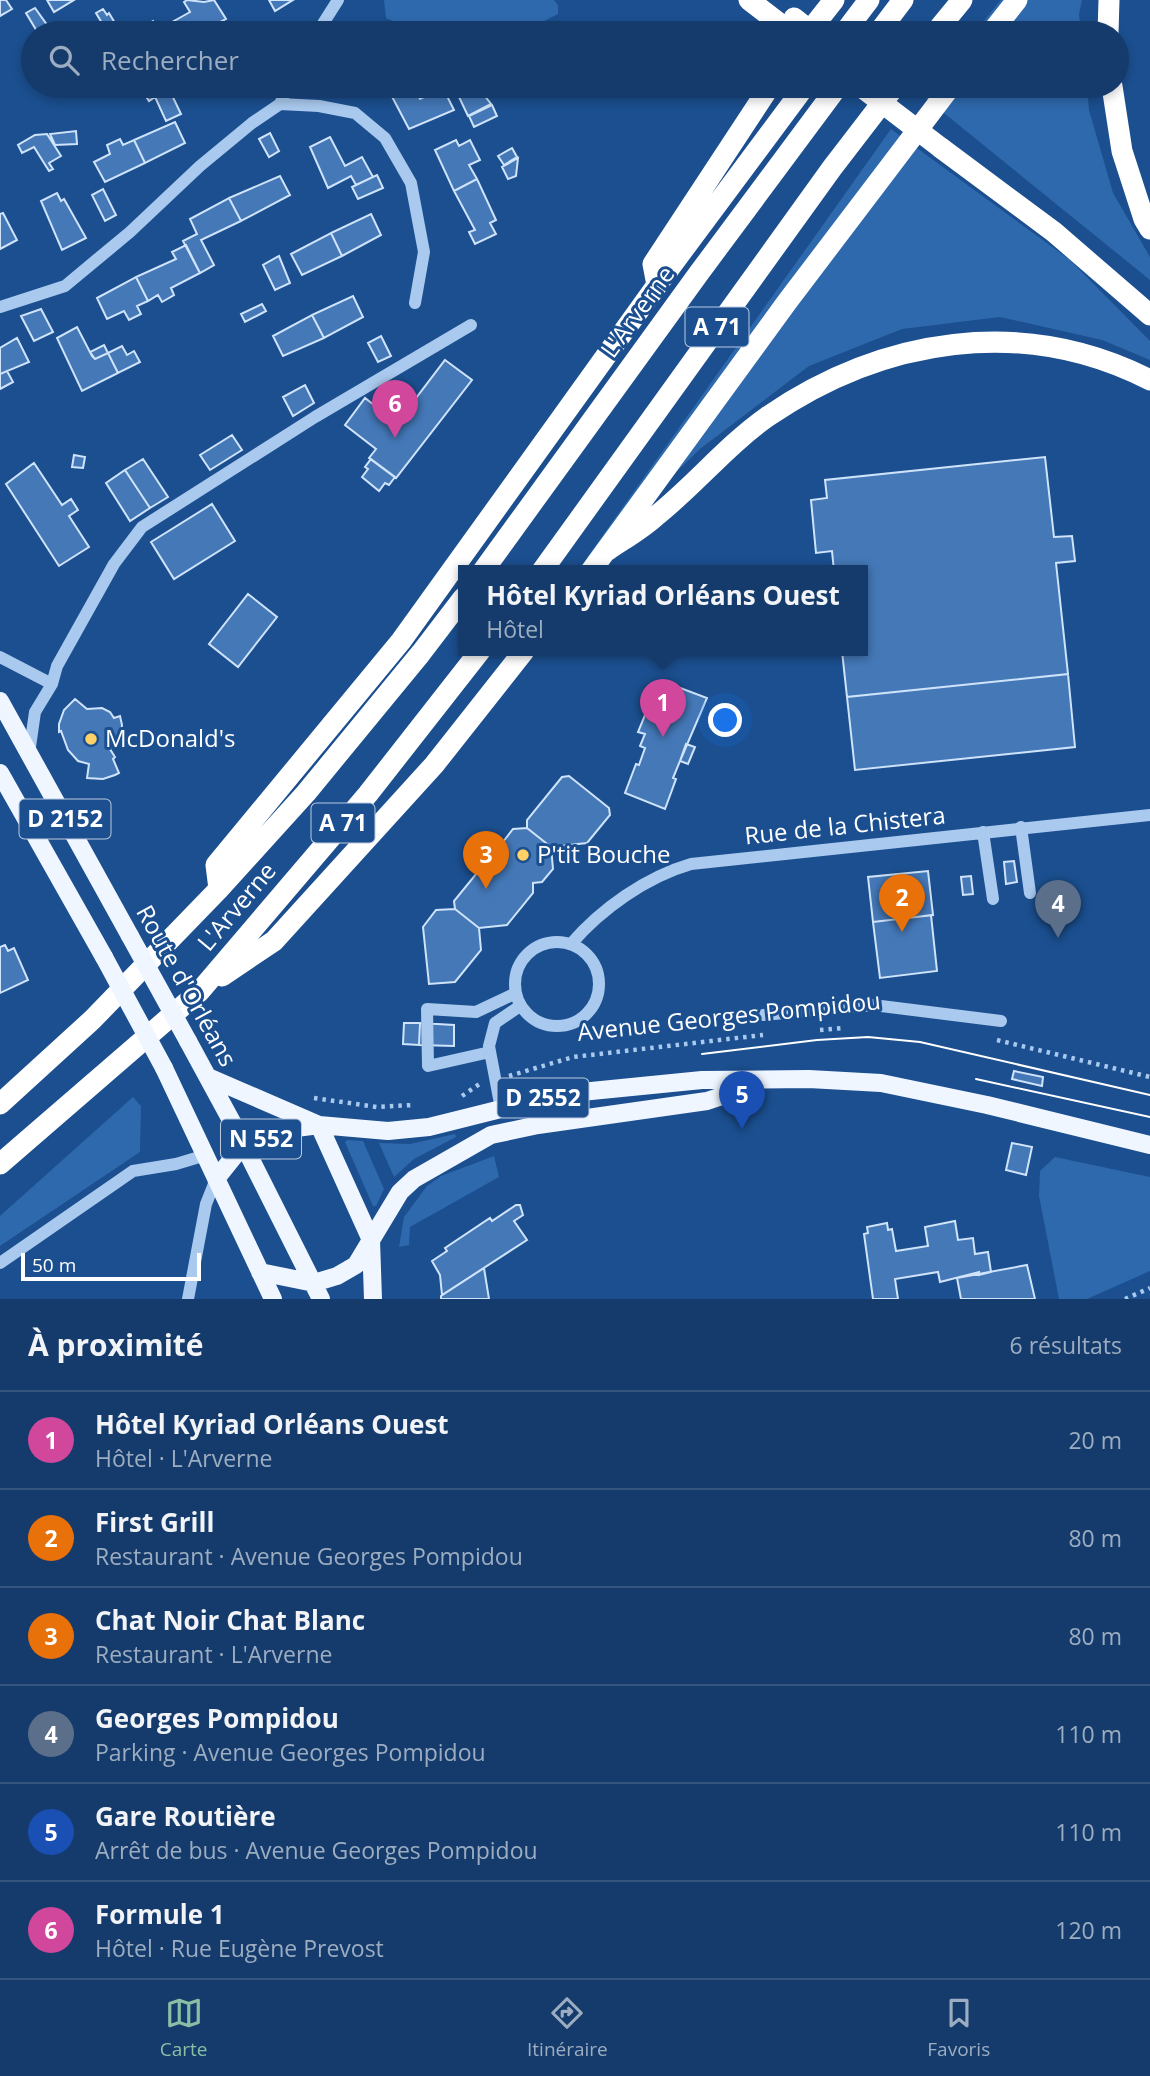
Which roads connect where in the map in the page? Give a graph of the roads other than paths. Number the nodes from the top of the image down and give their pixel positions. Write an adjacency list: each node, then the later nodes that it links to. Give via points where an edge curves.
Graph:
1 (338, 0): 10 (street)
2 (749, 0): 11 (highway)
3 (770, 0): 12 (highway)
4 (834, 0): 13 (highway)
5 (869, 0): 14 (highway)
6 (903, 0): 15 (highway)
7 (962, 0): 16 (highway)
8 (1017, 0): 17 (highway)
9 (1109, 0): 18 (highway)
10 (325, 21)
11 (784, 21)
12 (790, 21)
13 (808, 21)
14 (853, 21)
15 (887, 21)
16 (945, 21)
17 (1000, 21)
18 (1108, 21)
19 (283, 98): 28 (street)
20 (762, 98): 31 (highway, via 653,264)
21 (796, 98): 31 (highway)
22 (829, 98): 39 (highway, L'Arverne / A 71)
23 (878, 98): 29 (highway, bridge)
24 (886, 98): 40 (highway, A 71)
25 (896, 98): 29 (highway)
26 (942, 98): 38 (highway)
27 (1114, 98): 30 (highway, via 1122,151)
28 (281, 104): 33 (street, via 355,113 384,138 411,183 422,241); 34 (street, via 200,166 65,286)
29 (946, 142): 32 (highway, via 1062,222); 35 (highway)
30 (1150, 229)
31 (657, 285): 53 (highway, via 401,640 216,865)
32 (1150, 296)
33 (415, 303)
34 (0, 307)
35 (1150, 315)
36 (471, 325): 46 (street, via 142,527 114,564 57,666)
37 (1150, 380): 38 (highway, via 1098,359 1000,342 954,343 875,361 818,385 766,418 656,516)
38 (608, 550): 41 (highway)
39 (488, 565)
40 (546, 565)
41 (596, 565)
42 (458, 606): 53 (highway, L'Arverne / A 71, via 306,793)
43 (476, 656): 57 (highway, L'Arverne / A 71, via 368,794)
44 (520, 656): 57 (highway, via 434,765 274,941)
45 (0, 657): 46 (street)
46 (52, 684): 48 (street, via 35,712)
47 (0, 701): 48 (main road, Route d'Orléans / D 2152)
48 (29, 754): 63 (main road, Route d'Orléans / D 2152, bridge)
49 (0, 773): 70 (main road, D 2152, bridge, via 164,1068)
50 (1150, 815): 51 (street, Rue de la Chistera)
51 (1021, 827): 52 (street, Rue de la Chistera); 54 (street)
52 (984, 832): 55 (street); 56 (street, Rue de la Chistera, via 691,864 641,887 589,923)
53 (219, 889): 65 (highway, L'Arverne / A 71, via 92,1020)
54 (1030, 893)
55 (993, 899)
56 (570, 944): 58 (street, via 542,944 529,952 515,978); 59 (street, via 583,950 598,972 600,986 590,1011 580,1020 554,1027 529,1016)
57 (200, 991): 71 (highway, L'Arverne / A 71)
58 (516, 993): 59 (street); 62 (street, via 476,1012 427,1009 428,1066)
59 (520, 1006): 62 (street, via 495,1023)
60 (763, 1015): 61 (street, via 873,1005)
61 (1001, 1021)
62 (490, 1052): 66 (street)
63 (208, 1077): 67 (main road); 69 (main road, Route d'Orléans / D 2152)
64 (771, 1080): 66 (main road, D 2552, via 702,1080 574,1092); 68 (main road, D 2552, via 915,1088); 73 (main road, D 2552, via 707,1101 491,1135 414,1179 400,1192)
65 (0, 1104)
66 (501, 1109): 67 (main road, D 2552, via 429,1127 388,1131)
67 (319, 1125): 69 (main road, N 552, via 272,1132); 73 (main road)
68 (1150, 1145)
69 (245, 1147): 72 (main road, N 552); 76 (main road, Route d'Orléans / D 2152)
70 (206, 1155): 72 (main road, D 2152); 74 (street, via 133,1171)
71 (0, 1164)
72 (216, 1178): 75 (main road, D 2152); 77 (street, via 206,1204)
73 (371, 1240): 76 (main road, via 356,1265); 79 (main road)
74 (0, 1263)
75 (260, 1272): 76 (main road); 78 (main road, D 2152)
76 (318, 1291)
77 (188, 1299)
78 (273, 1299)
79 (373, 1299)

